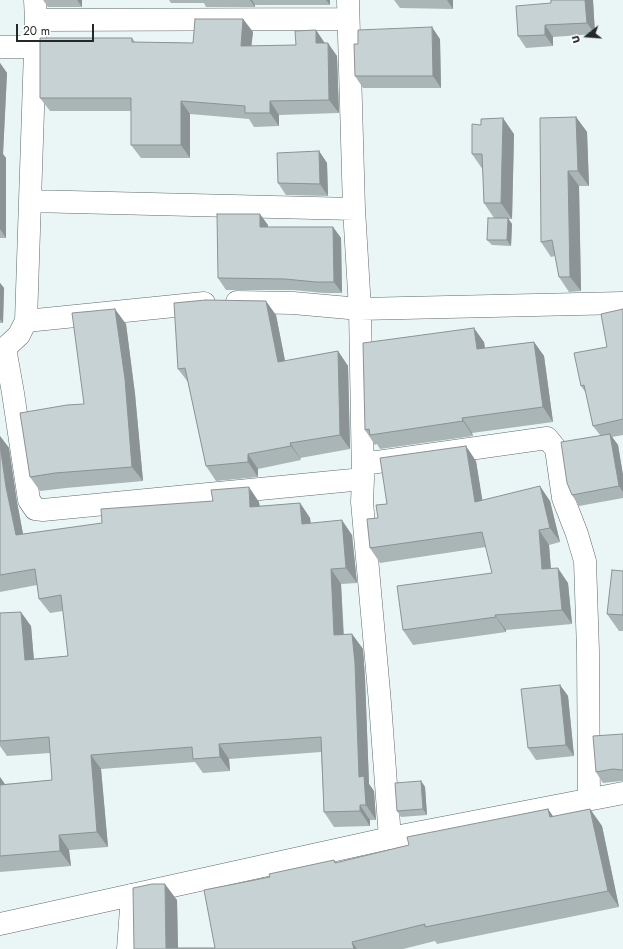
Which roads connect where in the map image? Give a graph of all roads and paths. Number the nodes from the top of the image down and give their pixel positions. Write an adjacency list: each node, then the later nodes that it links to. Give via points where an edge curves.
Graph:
1 (348, 9): 2 (main road); 6 (main road)
2 (36, 10): 3 (main road)
3 (35, 46): 4 (main road); 5 (main road)
4 (0, 47)
5 (30, 201): 6 (main road); 9 (main road)
6 (354, 209): 8 (main road)
7 (623, 302): 8 (main road)
8 (360, 309): 9 (main road, via 293,303 216,302); 11 (main road)
9 (26, 321): 10 (main road, via 19,336)
10 (2, 349): 11 (main road, via 13,393 29,500 35,508 43,510)
11 (363, 471): 13 (main road, via 547,438 556,449 562,498 585,560); 14 (main road, via 362,502)
12 (623, 793): 13 (main road)
13 (589, 799): 14 (main road)
14 (390, 838): 15 (main road)
15 (132, 895): 16 (main road); 17 (main road)
16 (0, 924)
17 (128, 949)

